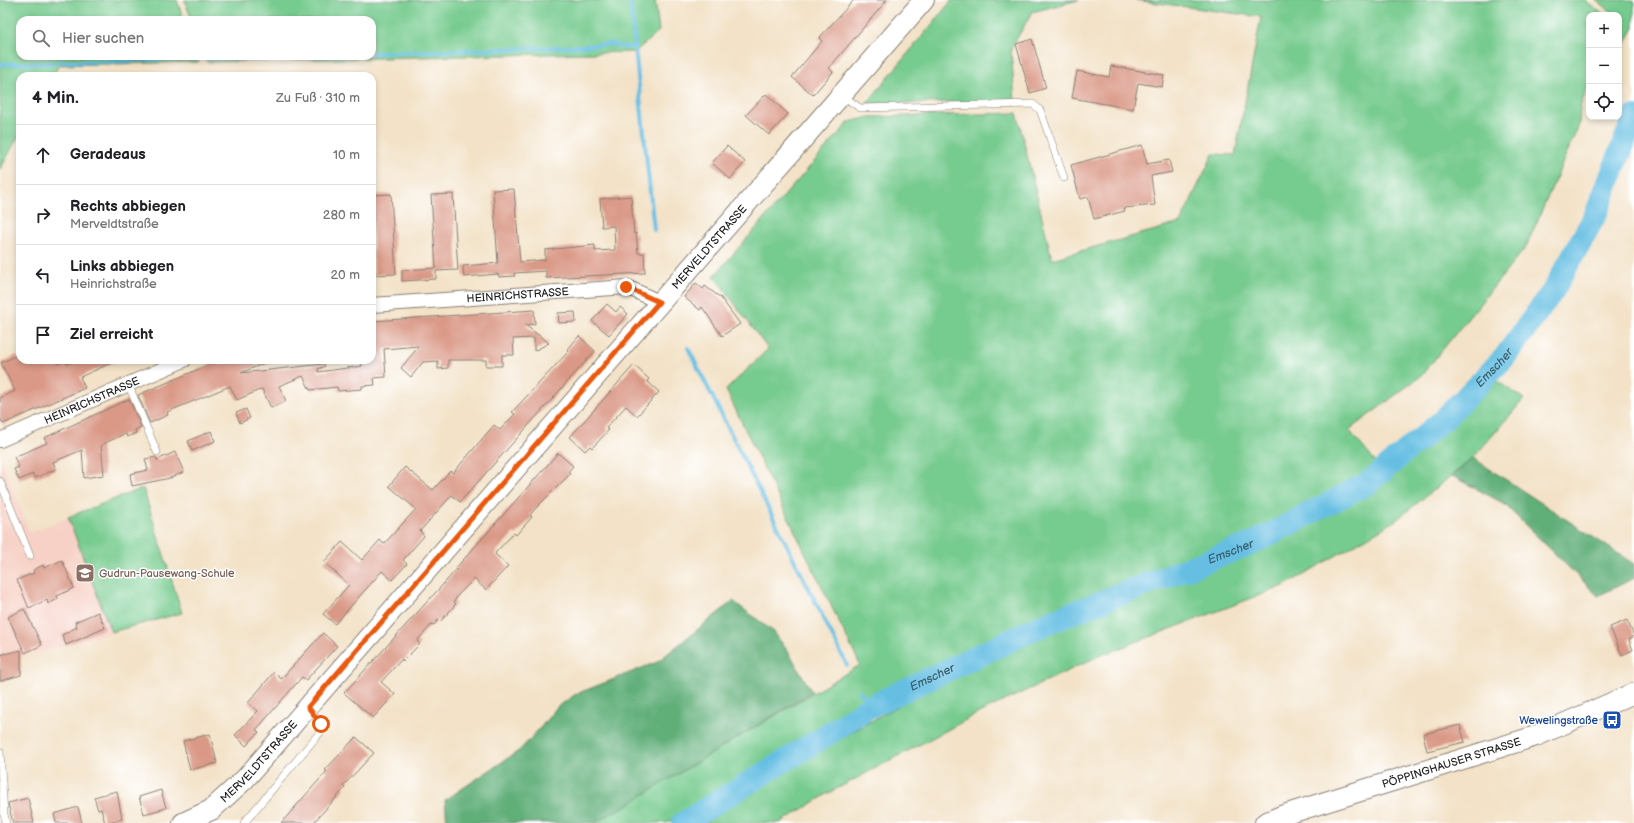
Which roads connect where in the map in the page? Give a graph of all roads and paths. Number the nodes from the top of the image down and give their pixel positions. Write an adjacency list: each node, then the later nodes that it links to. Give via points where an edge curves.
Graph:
1 (924, 0): 2 (main road, MERVELDTSTRASSE)
2 (841, 95): 3 (lane, via 860,108 1033,104 1040,110); 4 (main road, MERVELDTSTRASSE)
3 (1064, 178)
4 (659, 302): 5 (street, HEINRICHSTRASSE, via 626,287); 13 (main road, MERVELDTSTRASSE)
5 (376, 305)
6 (175, 364): 7 (street, HEINRICHSTRASSE)
7 (128, 384): 8 (street, HEINRICHSTRASSE); 9 (lane)
8 (0, 440)
9 (157, 452)
10 (0, 481): 11 (lane)
11 (30, 556)
12 (1634, 692): 18 (main road, PÖPPINGHAUSER STRASSE, via 1536,736)
13 (308, 707): 15 (main road, MERVELDTSTRASSE, via 245,779 211,810); 17 (lane, via 321,724 322,730)
14 (0, 752): 16 (lane)
15 (192, 822)
16 (6, 823)
17 (244, 823)
18 (1265, 823)

